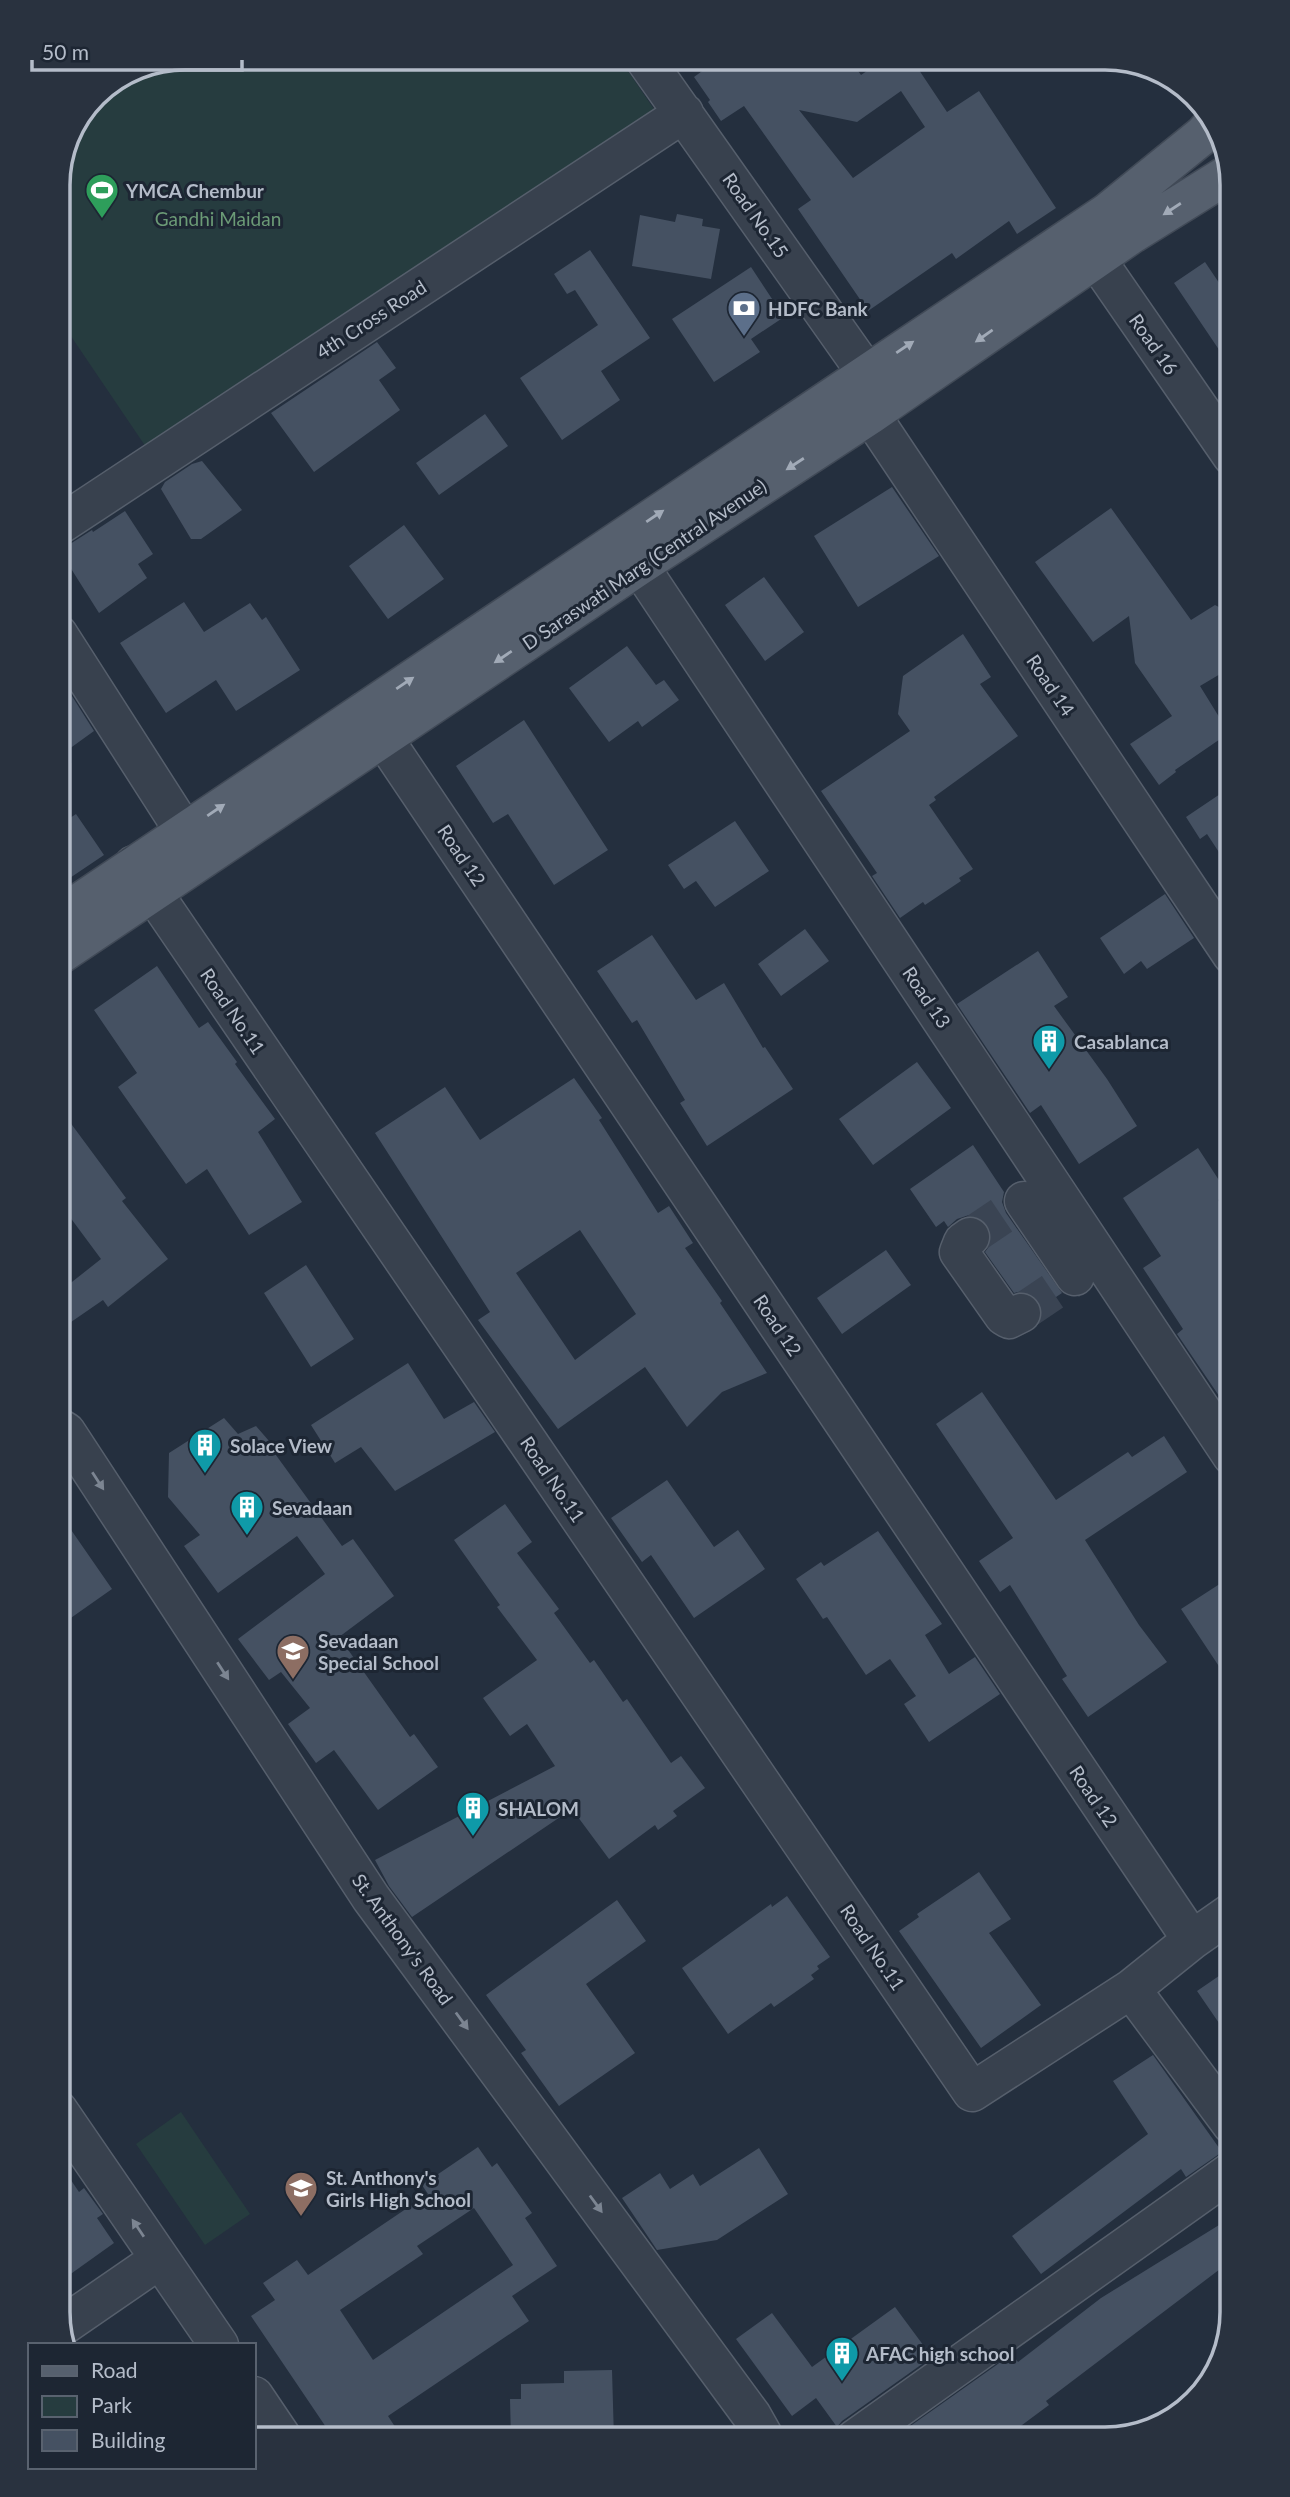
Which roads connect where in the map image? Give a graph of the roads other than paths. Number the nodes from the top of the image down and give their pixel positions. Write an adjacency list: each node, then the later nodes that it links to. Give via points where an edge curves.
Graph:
1 (653, 70): 2 (street, Road No.15)
2 (684, 113): 6 (street, Road No.15); 8 (street, 4th Cross Road)
3 (1206, 131): 5 (main road, D Saraswati Marg (Central Avenue), via 1118,203)
4 (1219, 178): 5 (main road, D Saraswati Marg (Central Avenue), one-way to 5)
5 (1086, 246): 6 (main road, D Saraswati Marg (Central Avenue)); 7 (street, Road 16)
6 (868, 394): 9 (main road, D Saraswati Marg (Central Avenue)); 15 (street, Road 14)
7 (1220, 439)
8 (70, 518)
9 (630, 552): 11 (main road, D Saraswati Marg (Central Avenue)); 20 (street, Road 13, via 1031,1196 1082,1272)
10 (70, 653): 12 (street)
11 (374, 724): 12 (main road, D Saraswati Marg (Central Avenue)); 22 (street, Road 12)
12 (193, 846): 13 (main road, D Saraswati Marg (Central Avenue))
13 (143, 879): 14 (main road, D Saraswati Marg (Central Avenue)); 16 (main road, D Saraswati Marg (Central Avenue)); 23 (street, Road No.11, via 972,2092)
14 (70, 912)
15 (1220, 937)
16 (70, 945)
17 (970, 1237): 18 (street, via 959,1252 1004,1316 1009,1319)
18 (1021, 1313)
19 (70, 1438): 32 (street, St. Anthony's Road, one-way to 32, via 371,1898)
20 (1220, 1440)
21 (1220, 1920): 22 (street)
22 (1192, 1940): 23 (street)
23 (1131, 1989): 24 (street)
24 (1220, 2109)
25 (70, 2128): 27 (street, one-way to 25)
26 (1220, 2180): 33 (street)
27 (160, 2259): 28 (street); 29 (street)
28 (71, 2320)
29 (218, 2343)
30 (256, 2399): 31 (street)
31 (275, 2427)
32 (758, 2427)
33 (872, 2427)

